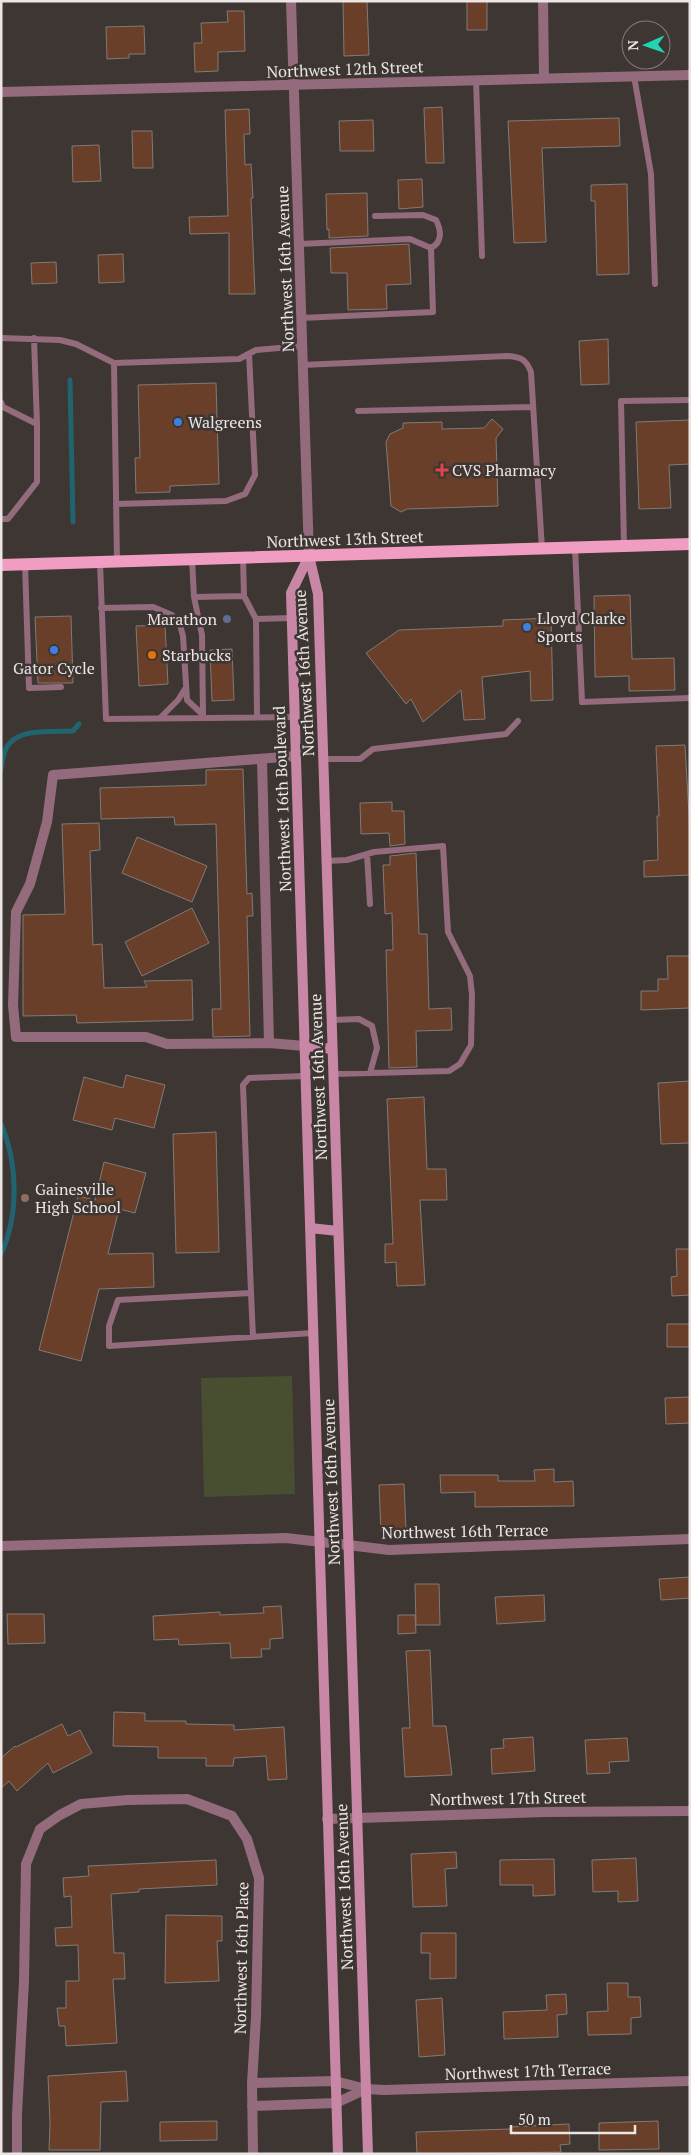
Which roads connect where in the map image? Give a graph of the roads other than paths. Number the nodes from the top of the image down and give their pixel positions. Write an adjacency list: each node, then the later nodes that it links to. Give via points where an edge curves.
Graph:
1 (291, 1): 7 (street, Northwest 16th Avenue)
2 (543, 1): 5 (street)
3 (690, 74): 4 (street, Northwest 12th Street)
4 (634, 76): 5 (street, Northwest 12th Street); 13 (lane, via 651,174)
5 (544, 78): 6 (street, Northwest 12th Street)
6 (476, 80): 7 (street, Northwest 12th Street); 12 (lane)
7 (294, 85): 8 (street, Northwest 12th Street); 10 (street, Northwest 16th Avenue)
8 (1, 92)
9 (375, 216): 11 (lane, via 423,215 436,220 440,239)
10 (299, 244): 11 (lane, via 410,239); 14 (street, Northwest 16th Avenue)
11 (431, 248): 14 (lane, via 432,312)
12 (482, 256)
13 (655, 284)
14 (301, 318): 17 (street, Northwest 16th Avenue)
15 (1, 338): 16 (lane)
16 (34, 338): 19 (lane, via 76,344); 25 (lane)
17 (302, 346): 18 (lane, via 256,350); 20 (street, Northwest 16th Avenue)
18 (249, 354): 19 (lane, via 239,359); 26 (lane, via 255,475 245,494 226,501)
19 (114, 363): 26 (lane)
20 (302, 365): 23 (lane, via 520,357 527,362 531,372); 32 (street, Northwest 16th Avenue)
21 (690, 400): 29 (lane, via 621,401)
22 (1, 402): 25 (lane, via 3,407)
23 (533, 407): 24 (lane); 31 (lane)
24 (358, 411)
25 (37, 424): 27 (lane, via 36,482 8,519)
26 (116, 504): 36 (lane)
27 (1, 519)
28 (690, 544): 29 (main road, Northwest 13th Street)
29 (624, 546): 30 (main road, Northwest 13th Street)
30 (575, 547): 31 (main road, Northwest 13th Street); 46 (lane, via 582,702)
31 (542, 549): 32 (main road, Northwest 13th Street)
32 (309, 556): 33 (main road, Northwest 13th Street); 42 (main road, Northwest 16th Boulevard, via 291,593); 53 (main road, Northwest 16th Avenue, via 318,594)
33 (243, 558): 34 (main road, Northwest 13th Street); 39 (lane)
34 (192, 559): 36 (main road, Northwest 13th Street); 40 (lane)
35 (100, 562): 36 (main road, Northwest 13th Street); 37 (main road, Northwest 13th Street); 41 (lane)
36 (117, 562)
37 (25, 564): 38 (main road, Northwest 13th Street); 44 (lane, via 29,688)
38 (1, 565)
39 (244, 596): 40 (lane); 43 (lane)
40 (194, 597): 47 (lane, via 202,635)
41 (101, 608): 45 (lane, via 152,607 172,614 183,636); 49 (lane, via 106,719)
42 (292, 618): 43 (lane); 48 (main road, Northwest 16th Boulevard)
43 (256, 619): 50 (lane)
44 (61, 687)
45 (185, 688): 47 (lane, via 187,700); 49 (lane, via 175,704)
46 (690, 698)
47 (203, 716): 49 (lane); 50 (lane)
48 (295, 717): 50 (lane); 52 (main road, Northwest 16th Boulevard)
49 (160, 718)
50 (257, 718)
51 (518, 721): 53 (lane, via 506,734 373,749 360,759)
52 (296, 756): 54 (street); 60 (main road, Northwest 16th Boulevard)
53 (323, 759): 56 (main road, Northwest 16th Avenue)
54 (262, 760): 59 (street); 59 (street, via 52,775 46,822 30,884 16,912 13,1005 16,1037 146,1037 167,1044)
55 (367, 854): 56 (lane, via 347,860); 57 (lane); 62 (lane, via 443,846 448,932 470,976 472,995 471,1045 460,1064 449,1071)
56 (326, 861): 58 (main road, Northwest 16th Avenue)
57 (370, 904)
58 (332, 1020): 61 (main road, Northwest 16th Avenue); 62 (lane, via 359,1019 372,1026 377,1048)
59 (269, 1043): 60 (street)
60 (305, 1046): 61 (main road); 64 (main road, Northwest 16th Avenue)
61 (332, 1049): 63 (main road, Northwest 16th Avenue)
62 (370, 1073): 63 (lane)
63 (333, 1074): 66 (main road, Northwest 16th Avenue)
64 (306, 1076): 65 (main road, Northwest 16th Avenue); 67 (lane, via 249,1078 243,1085)
65 (310, 1228): 66 (main road); 68 (main road, Northwest 16th Avenue)
66 (338, 1231): 72 (main road, Northwest 16th Avenue)
67 (251, 1294): 69 (lane); 69 (lane, via 118,1300 109,1326 109,1346)
68 (313, 1333): 69 (lane); 71 (main road, Northwest 16th Avenue)
69 (253, 1337)
70 (690, 1540): 72 (street, Northwest 16th Terrace, via 389,1550)
71 (319, 1542): 72 (street, Northwest 16th Terrace); 73 (street, Northwest 16th Terrace, via 286,1538); 76 (main road, Northwest 16th Avenue)
72 (348, 1545): 75 (main road, Northwest 16th Avenue)
73 (1, 1546)
74 (690, 1811): 75 (street, Northwest 17th Street)
75 (357, 1817): 76 (street, Northwest 17th Street); 80 (main road, Northwest 16th Avenue)
76 (327, 1819): 77 (main road, Northwest 16th Avenue)
77 (335, 2081): 79 (street); 80 (street); 81 (main road, Northwest 16th Avenue)
78 (690, 2081): 80 (street, Northwest 17th Terrace)
79 (252, 2083): 82 (street, Northwest 16th Place); 83 (street, Northwest 16th Place, via 259,1878 247,1839 232,1816 187,1799 81,1804 40,1830 26,1864)
80 (366, 2089): 81 (street); 86 (main road, Northwest 16th Avenue)
81 (336, 2104): 82 (street); 85 (main road, Northwest 16th Avenue)
82 (252, 2106): 84 (street, Northwest 16th Place)
83 (18, 2154)
84 (253, 2154)
85 (338, 2154)
86 (368, 2154)

